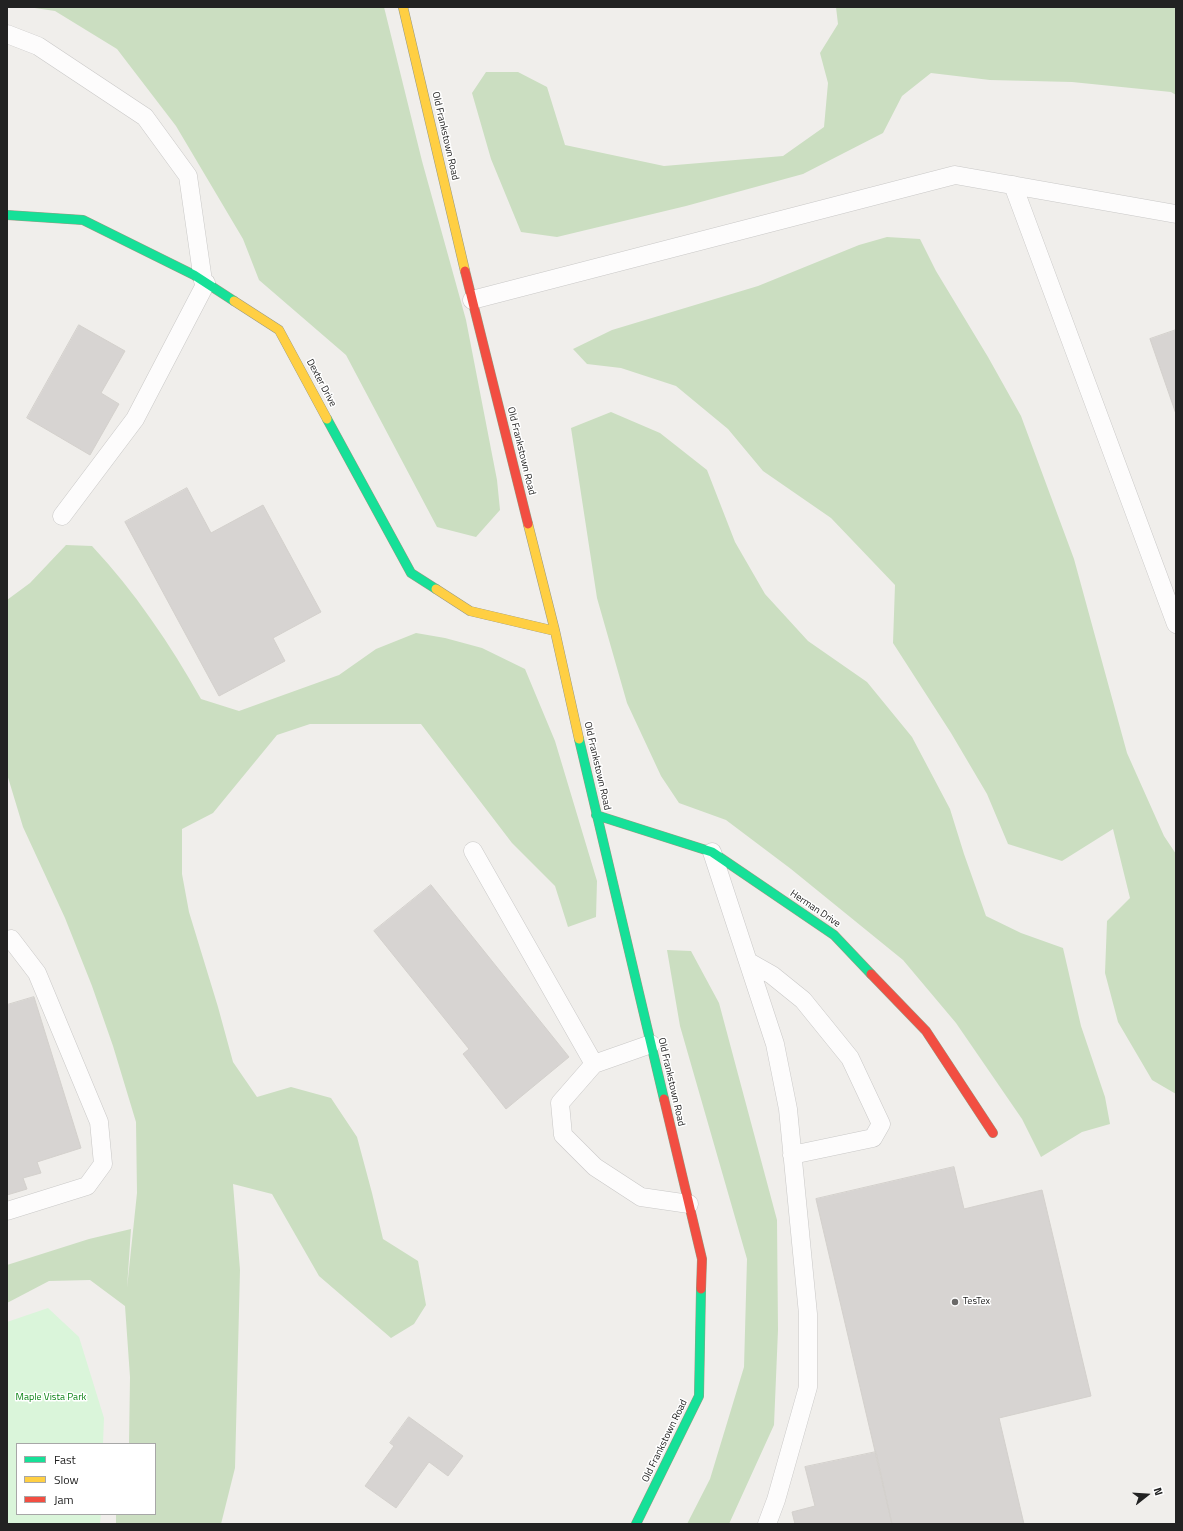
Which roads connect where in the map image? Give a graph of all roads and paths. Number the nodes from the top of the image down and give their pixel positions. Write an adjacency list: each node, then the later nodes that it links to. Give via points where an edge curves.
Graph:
1 (403, 7): 7 (street, Old Frankstown Road)
2 (7, 34): 6 (lane, via 38,46 145,117 188,176)
3 (1013, 184): 4 (lane); 7 (lane, via 955,175); 9 (lane)
4 (1176, 214)
5 (7, 215): 6 (street, Dexter Drive, via 83,220)
6 (205, 282): 8 (lane, via 135,419); 10 (street, Dexter Drive, via 279,330 411,573 470,611)
7 (472, 300): 10 (street, Old Frankstown Road)
8 (62, 516)
9 (1176, 624)
10 (555, 631): 11 (street, Old Frankstown Road)
11 (596, 815): 13 (street, Herman Drive); 16 (street, Old Frankstown Road)
12 (473, 851): 17 (lane)
13 (712, 852): 15 (lane); 18 (street, Herman Drive, via 834,935 926,1032)
14 (8, 935): 21 (lane, via 37,973 99,1122 103,1164 87,1186)
15 (749, 962): 19 (lane, via 775,1044 788,1108); 19 (lane, via 772,975 804,1000 850,1058 881,1124 873,1138)
16 (651, 1044): 17 (lane); 20 (street, Old Frankstown Road)
17 (594, 1064): 20 (lane, via 560,1103 564,1135 595,1167 641,1197)
18 (993, 1133)
19 (792, 1155): 23 (lane, via 808,1314 808,1387)
20 (689, 1204): 22 (street, Old Frankstown Road, via 702,1259 699,1396)
21 (7, 1211)
22 (636, 1524)
23 (767, 1524)

